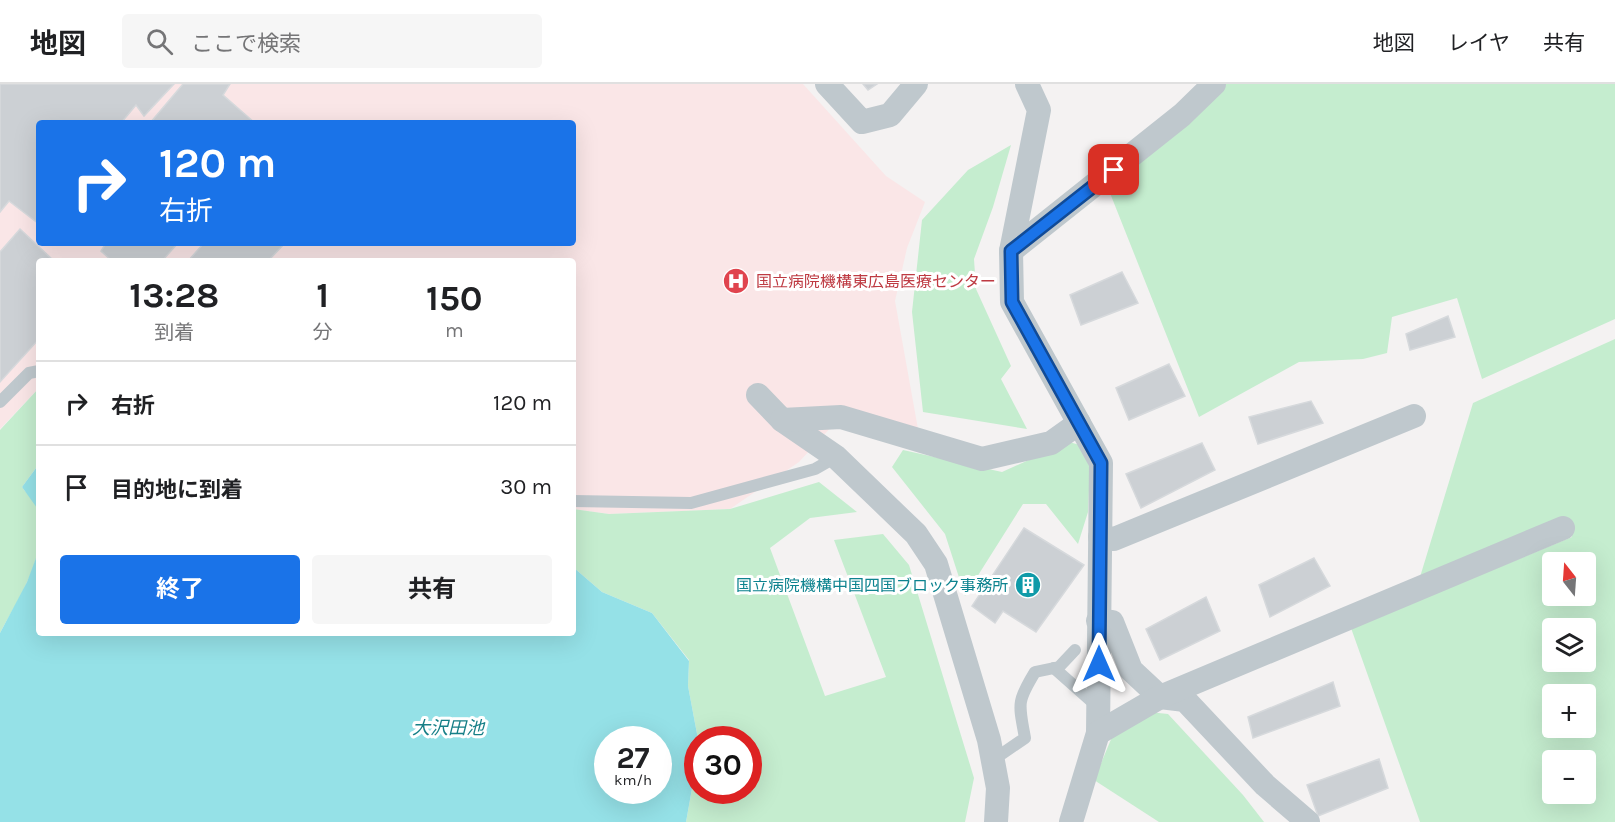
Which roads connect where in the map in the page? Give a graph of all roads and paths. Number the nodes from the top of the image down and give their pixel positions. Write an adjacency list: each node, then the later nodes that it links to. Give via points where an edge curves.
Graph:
1 (827, 84): 2 (street, via 862,122 890,115)
2 (916, 84)
3 (1027, 84): 5 (street, via 1039,110)
4 (1214, 84): 5 (street, via 1182,115)
5 (1011, 251): 11 (street, via 1012,302)
6 (36, 372): 8 (lane)
7 (758, 395): 10 (street)
8 (0, 402)
9 (1414, 416): 15 (street, via 1114,539)
10 (782, 420): 11 (street, via 841,417 982,459 1051,443); 12 (street)
11 (1079, 423): 15 (street, via 1101,463)
12 (836, 457): 13 (lane, via 815,469 691,503); 22 (street, via 916,534 936,564)
13 (576, 501)
14 (1563, 528): 19 (street)
15 (1100, 537): 16 (street)
16 (1098, 621): 19 (street, via 1112,622 1131,670); 20 (street)
17 (1075, 650): 18 (lane)
18 (1054, 668): 20 (lane); 22 (lane, via 1035,672 1024,690 1019,704 1025,738)
19 (1160, 697): 21 (street); 25 (street, via 1185,700 1265,785)
20 (1099, 707): 21 (street)
21 (1098, 733): 24 (street)
22 (993, 760): 23 (street, via 998,789)
23 (996, 822)
24 (1071, 822)
25 (1308, 822)

